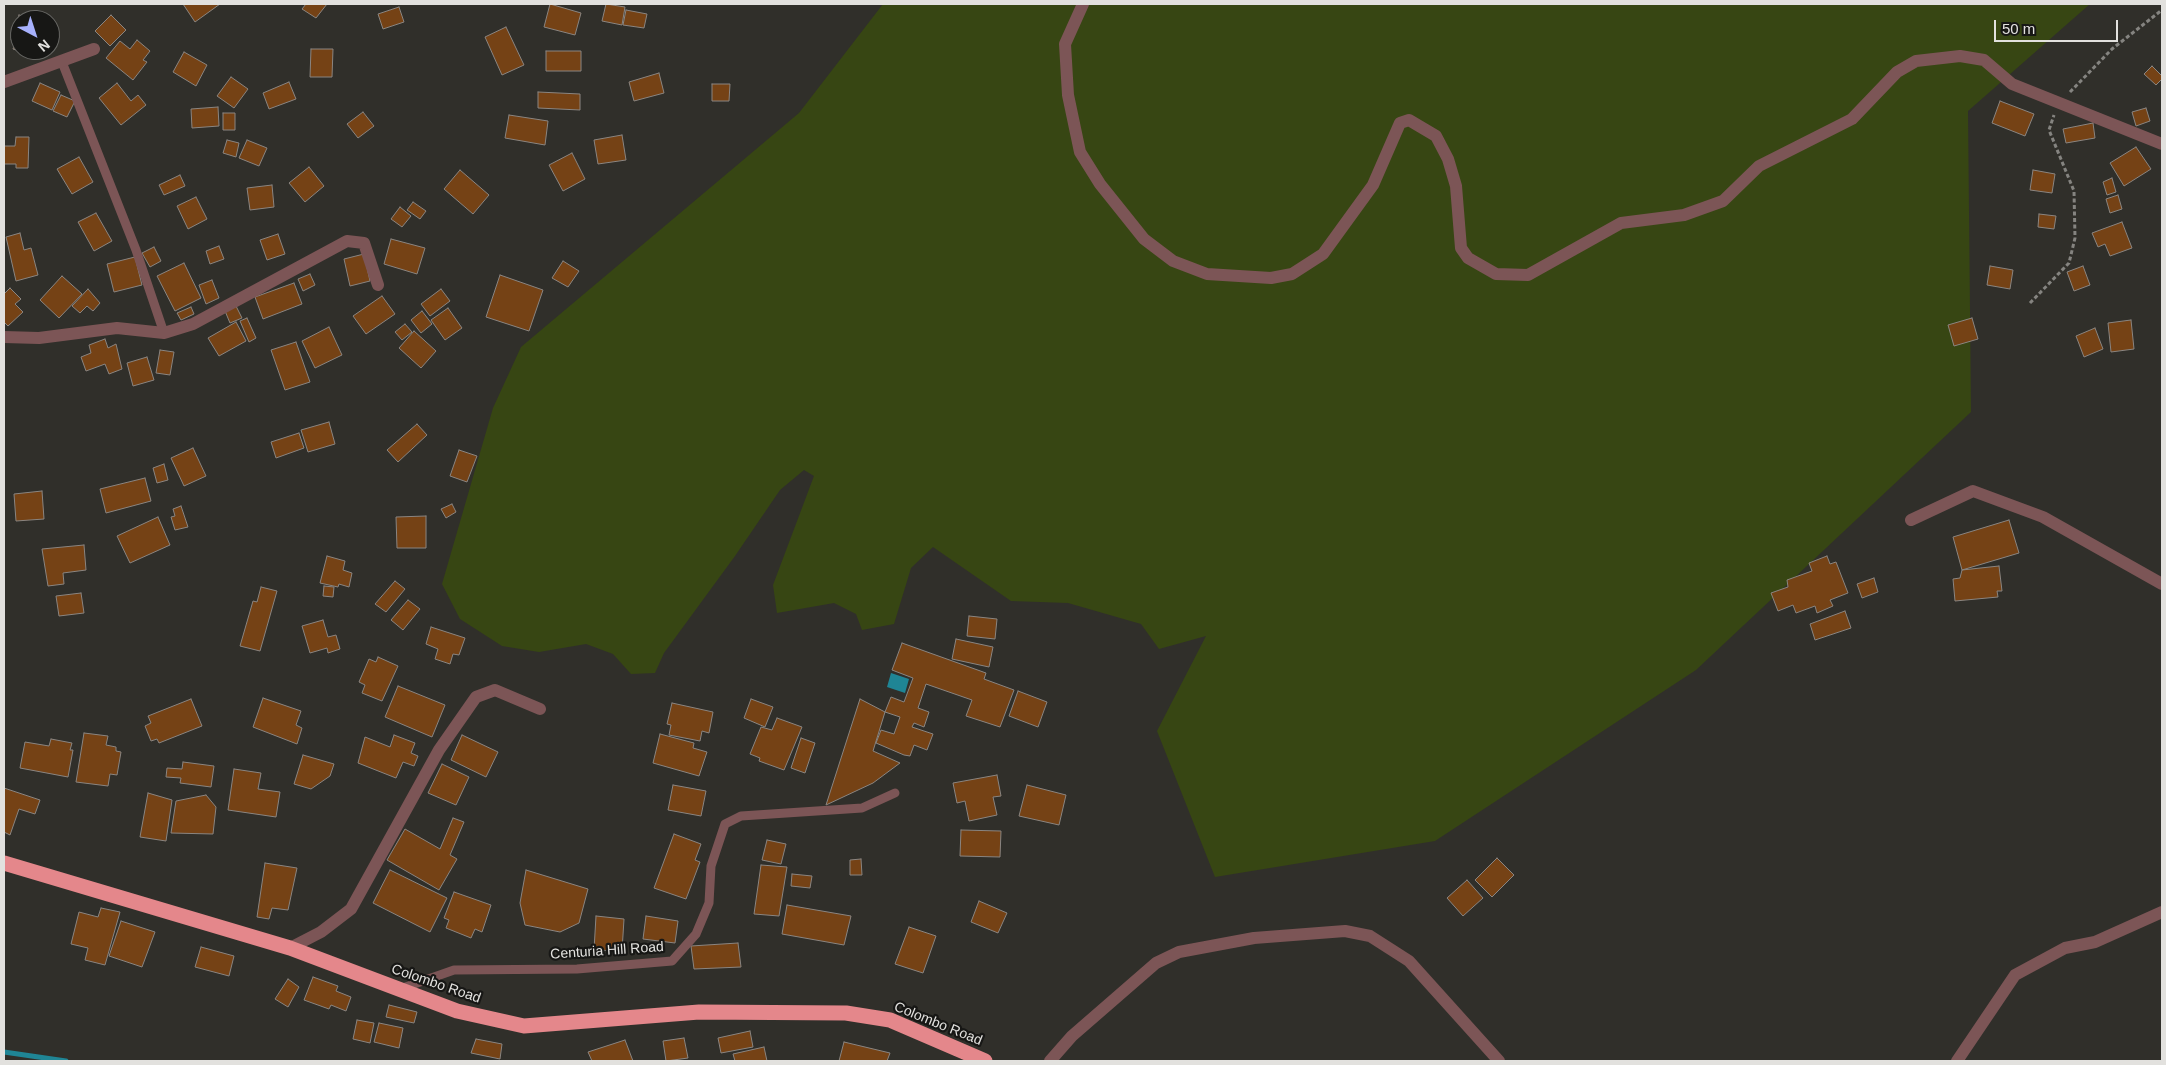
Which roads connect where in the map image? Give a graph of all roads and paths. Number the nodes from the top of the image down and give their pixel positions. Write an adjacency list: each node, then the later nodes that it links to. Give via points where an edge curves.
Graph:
1 (1083, 4): 6 (street, via 1065,44 1068,95 1080,152 1100,184 1144,239 1173,261 1208,274 1271,278 1292,274 1322,254 1373,185 1400,123 1409,120 1436,136 1448,159 1456,186 1461,248 1468,258 1496,274 1528,275 1621,223 1684,215 1723,200 1759,166 1852,119 1898,72 1916,61 1960,56 1984,60 2012,84)
2 (2162, 10): 6 (path, via 2112,49)
3 (94, 49): 4 (street)
4 (62, 62): 5 (street); 10 (lane, via 136,250)
5 (4, 82)
6 (2058, 104): 7 (street); 9 (path, via 2049,130 2074,191 2075,238 2069,263)
7 (2162, 144)
8 (378, 285): 10 (street, via 364,243 347,241 194,324)
9 (2030, 303)
10 (164, 333): 11 (street, via 118,328 39,338)
11 (4, 337)
12 (1911, 520): 13 (street, via 1973,491 2043,518)
13 (2162, 584)
14 (540, 709): 18 (street, via 496,690 476,697 439,750 351,908 321,932)
15 (895, 793): 19 (lane, Centuria Hill Road, via 862,808 741,816 725,824 711,866 709,903 696,934 672,961 577,969 454,970)
16 (4, 863): 18 (highway, Colombo Road)
17 (2162, 912): 23 (street, via 2095,942 2065,948 2015,975)
18 (290, 948): 19 (highway, Colombo Road)
19 (400, 989): 20 (highway, Colombo Road, via 457,1011 524,1026 699,1012 846,1013 890,1020)
20 (985, 1061)
21 (1050, 1061): 22 (street, via 1072,1036 1156,963 1179,952 1254,938 1345,931 1370,936 1409,961)
22 (1500, 1061)
23 (1957, 1061)

